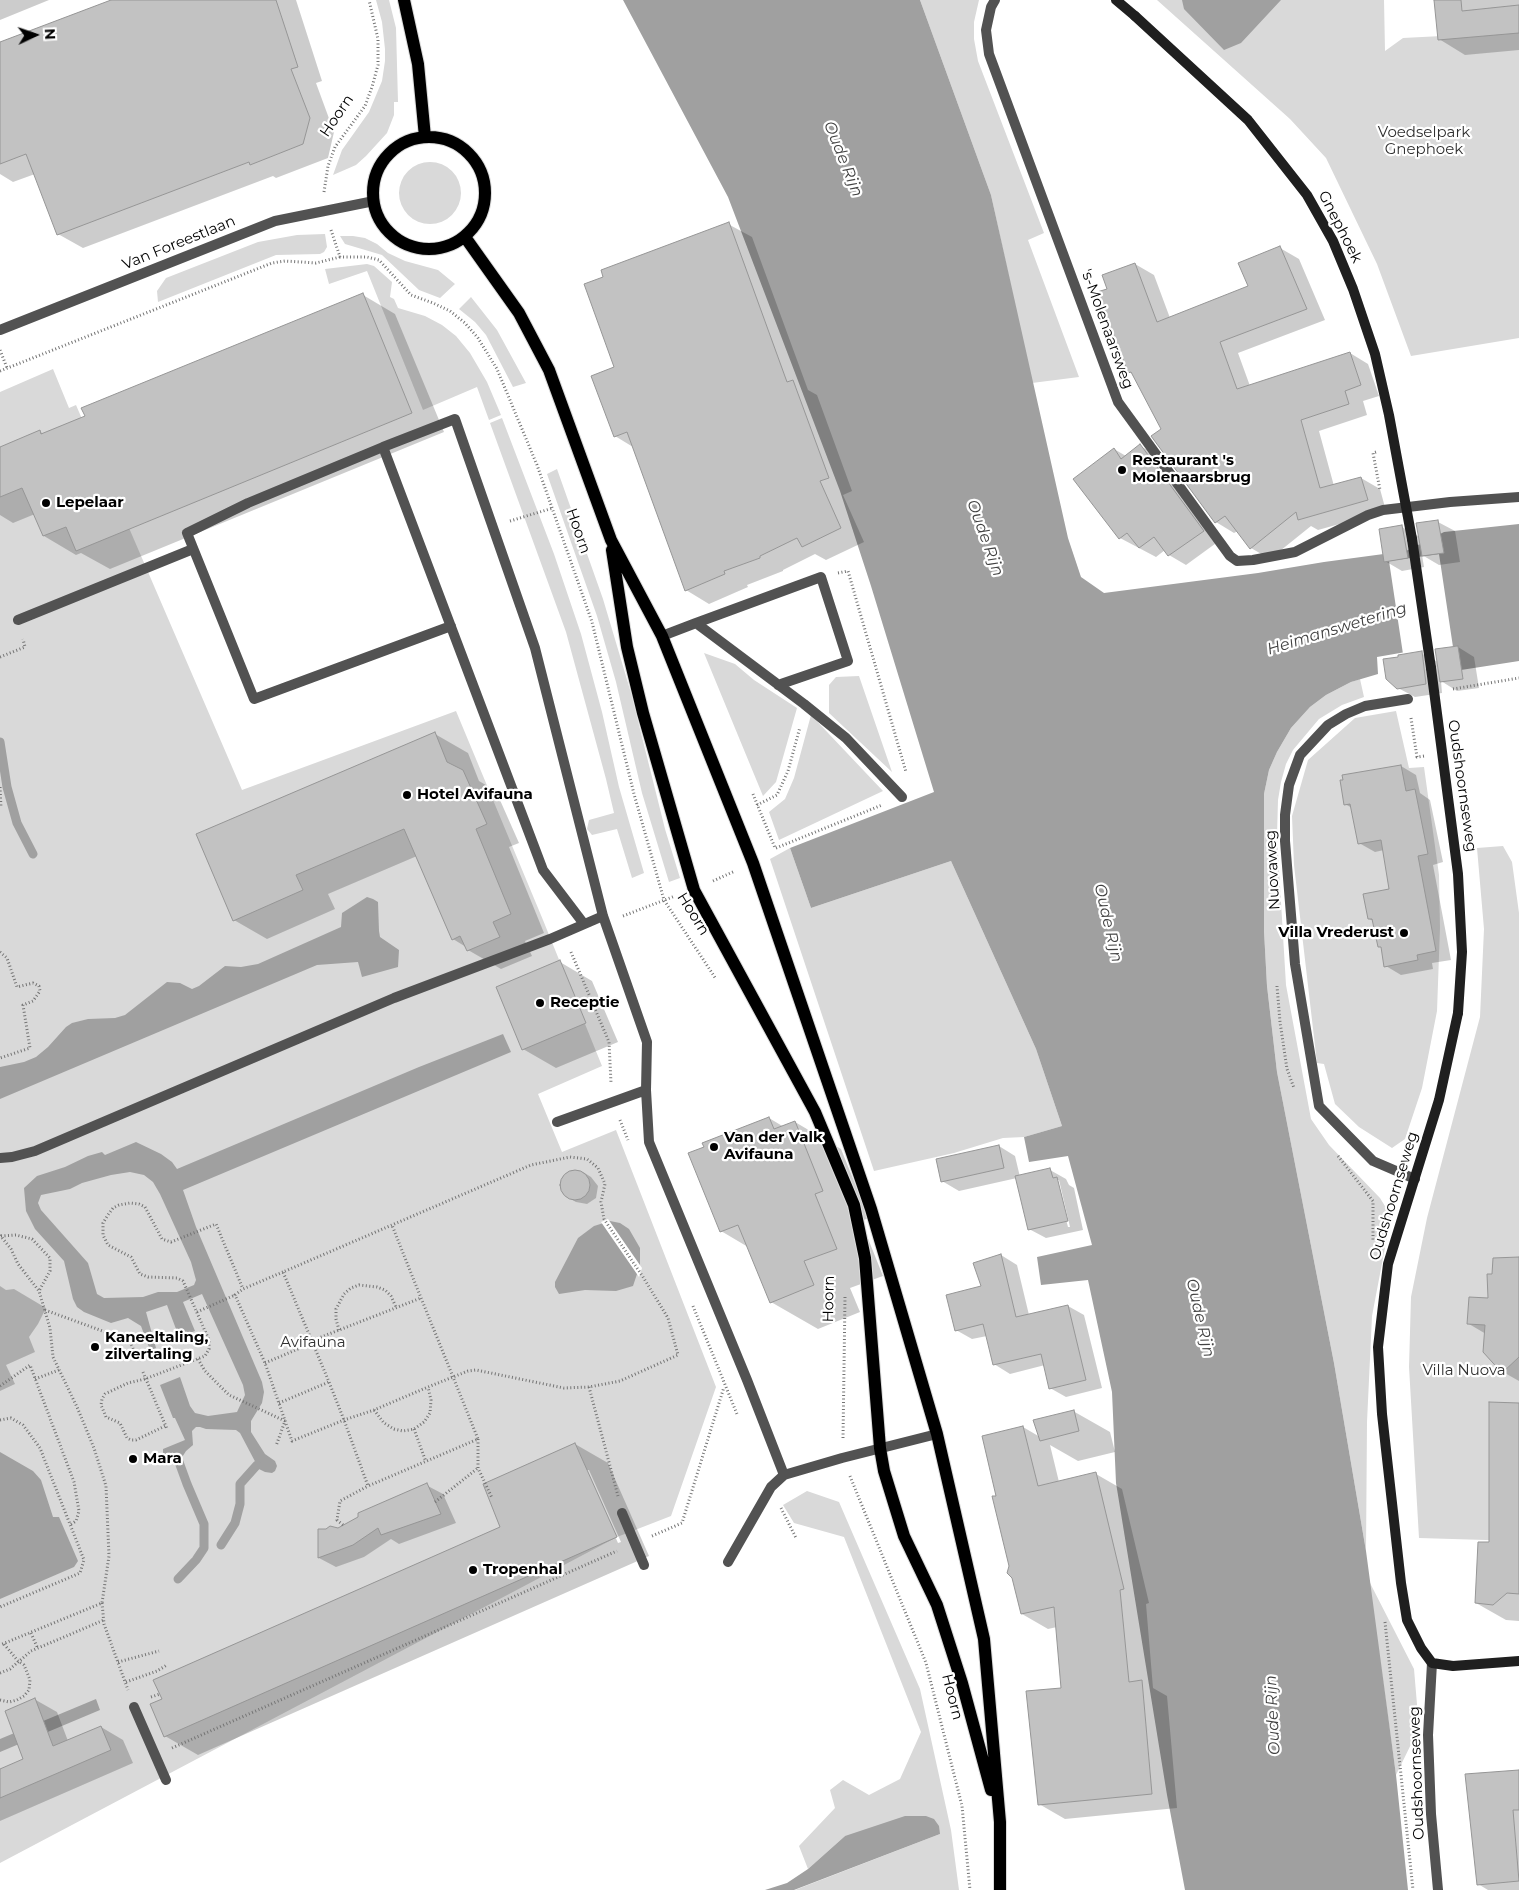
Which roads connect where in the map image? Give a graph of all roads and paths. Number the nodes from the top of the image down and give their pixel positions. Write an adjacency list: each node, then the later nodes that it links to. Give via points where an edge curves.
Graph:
1 (370, 0): 7 (path, Hoorn, via 378,39 378,65 365,106 331,156 324,182)
2 (404, 0): 5 (main road, via 418,64)
3 (994, 0): 15 (street, 's-Molenaarsweg, via 986,30 989,54 1118,402 1230,556 1237,561 1295,552 1383,510)
4 (1116, 0): 18 (street, Gnephoek, bridge, via 1248,120 1307,195 1333,241 1374,354)
5 (424, 137): 6 (main road, via 402,143 385,158 375,179); 8 (main road, via 457,144 480,167 486,200 479,221)
6 (374, 202): 7 (street, Van Foreestlaan); 8 (main road, via 389,233 409,246 438,249)
7 (326, 210): 9 (path, Hoorn); 10 (street, Van Foreestlaan, via 275,221)
8 (465, 238): 19 (main road, Hoorn, via 518,313 549,370)
9 (340, 257): 12 (path, via 316,262 272,263); 16 (path, Hoorn, via 379,260 411,295 450,312 478,338 512,402)
10 (0, 330)
11 (0, 349): 12 (path)
12 (7, 368): 13 (path)
13 (0, 371)
14 (383, 446): 17 (street, via 454,419); 20 (street, via 248,503 187,533); 23 (street)
15 (1519, 497)
16 (552, 508): 17 (path); 35 (path, Hoorn, via 592,622)
17 (493, 528): 36 (street, via 535,648)
18 (1412, 538): 30 (street, Oudshoornseweg, bridge)
19 (611, 540): 24 (main road, Hoorn); 80 (main road, Hoorn, via 627,647 694,890 815,1112 854,1205 865,1258)
20 (193, 549): 21 (street); 23 (street, via 254,699)
21 (18, 620)
22 (696, 623): 24 (street); 26 (street); 26 (street, via 821,577 848,661)
23 (451, 626): 37 (street, via 543,870)
24 (662, 636): 77 (main road, Hoorn, via 753,864 844,1126)
25 (1519, 678): 27 (path)
26 (778, 685): 29 (street)
27 (1445, 691)
28 (1408, 699): 30 (path, via 1417,757); 44 (street, Nuovaweg, via 1365,706 1346,714 1328,725 1300,755 1288,785 1285,840 1295,964 1319,1106 1373,1161)
29 (804, 704): 32 (street, via 846,738); 33 (path, via 788,771 777,795)
30 (1443, 754): 44 (street, Oudshoornseweg, bridge, via 1458,874 1462,952 1458,1013 1439,1100)
31 (0, 787): 34 (path)
32 (902, 797)
33 (757, 805)
34 (1, 808)
35 (664, 900): 36 (path); 39 (path, Hoorn)
36 (604, 919): 37 (street); 41 (street, via 647,1042)
37 (584, 924): 43 (street, via 394,998 35,1151)
38 (0, 952): 40 (path, via 7,958 17,987 33,983 40,991 33,1001 23,1005 30,1048)
39 (717, 981)
40 (0, 1058)
41 (646, 1090): 42 (street); 84 (street, via 649,1142)
42 (557, 1122)
43 (0, 1158)
44 (1415, 1179): 105 (street, Oudshoornseweg, via 1388,1264 1378,1347 1382,1414 1407,1620)
45 (392, 1225): 47 (path); 52 (path); 69 (path, via 531,1164 570,1158 587,1159 598,1168 605,1184 601,1202 604,1219 668,1318 678,1355 620,1381)
46 (1, 1235): 49 (path); 49 (path, via 32,1239 50,1258 50,1271)
47 (283, 1272): 48 (path); 57 (path)
48 (243, 1289): 51 (path); 55 (path, via 216,1224 170,1242 162,1239 145,1207 130,1203 112,1208 103,1223 108,1245 131,1257 140,1274 148,1278 183,1281)
49 (39, 1290): 54 (path)
50 (845, 1290): 81 (path, Hoorn)
51 (235, 1295): 55 (path); 60 (path)
52 (421, 1298): 53 (path); 63 (path)
53 (396, 1307): 56 (path); 56 (path, via 385,1290 377,1287 351,1288 336,1309)
54 (45, 1310): 58 (path, via 130,1341); 61 (path, via 53,1358)
55 (197, 1312): 59 (path, via 209,1345 208,1353)
56 (339, 1330): 57 (path)
57 (311, 1342): 60 (path); 66 (path)
58 (136, 1356)
59 (198, 1359): 65 (path); 75 (path, via 220,1387)
60 (264, 1363): 71 (path)
61 (59, 1370): 64 (path); 94 (path, via 94,1448 106,1486 109,1556)
62 (143, 1372): 65 (path)
63 (453, 1377): 68 (path); 69 (path, via 476,1370 564,1388); 78 (path)
64 (35, 1379): 67 (path, via 30,1365); 89 (path, via 74,1482 79,1511 76,1521)
65 (145, 1379): 65 (path, via 166,1428 131,1440 126,1438 120,1423 106,1417 100,1405 105,1394)
66 (329, 1382): 71 (path); 74 (path)
67 (0, 1386)
68 (428, 1387): 72 (path); 76 (path, via 430,1413)
69 (589, 1387): 88 (path)
70 (724, 1387): 91 (path, via 682,1523)
71 (279, 1403): 75 (path)
72 (374, 1410): 74 (path); 76 (path, via 384,1423 394,1429)
73 (0, 1420): 89 (path, via 11,1418 23,1425 40,1448)
74 (344, 1420): 75 (path, via 292,1441); 85 (path)
75 (285, 1422): 79 (path)
76 (414, 1429): 82 (path)
77 (937, 1434): 80 (street); 113 (main road, Hoorn, via 984,1639)
78 (478, 1439): 82 (path); 83 (path)
79 (276, 1446)
80 (880, 1448): 81 (street); 113 (main road, Hoorn, via 904,1536 937,1605 957,1666)
81 (842, 1458): 84 (street); 114 (path, Hoorn, via 926,1663 962,1806)
82 (426, 1462): 85 (path)
83 (478, 1468): 86 (path); 87 (path)
84 (784, 1475): 92 (street, via 771,1488)
85 (368, 1486): 90 (path, via 340,1501 338,1520)
86 (492, 1498)
87 (435, 1502)
88 (622, 1513): 91 (street)
89 (70, 1525): 95 (path, via 84,1560 80,1573)
90 (343, 1525)
91 (636, 1543): 93 (street); 111 (path)
92 (728, 1562)
93 (644, 1565)
94 (102, 1603): 96 (path); 97 (path)
95 (0, 1607)
96 (104, 1620): 100 (path); 104 (path)
97 (31, 1633): 98 (path); 100 (path)
98 (4, 1644): 99 (path); 102 (path)
99 (0, 1645)
100 (38, 1649): 102 (path)
101 (159, 1650): 104 (path)
102 (18, 1661): 107 (path); 109 (path, via 27,1670 29,1690 17,1700)
103 (1519, 1661): 105 (street, via 1453,1666)
104 (118, 1662): 108 (path)
105 (1432, 1663): 116 (street, Oudshoornseweg, via 1428,1735)
106 (166, 1665): 108 (path)
107 (0, 1673)
108 (126, 1682): 110 (path)
109 (0, 1700)
110 (134, 1707): 111 (street)
111 (156, 1756): 112 (street)
112 (166, 1780)
113 (1000, 1822): 115 (main road, Hoorn)
114 (970, 1890)
115 (1000, 1890)
116 (1438, 1890)

